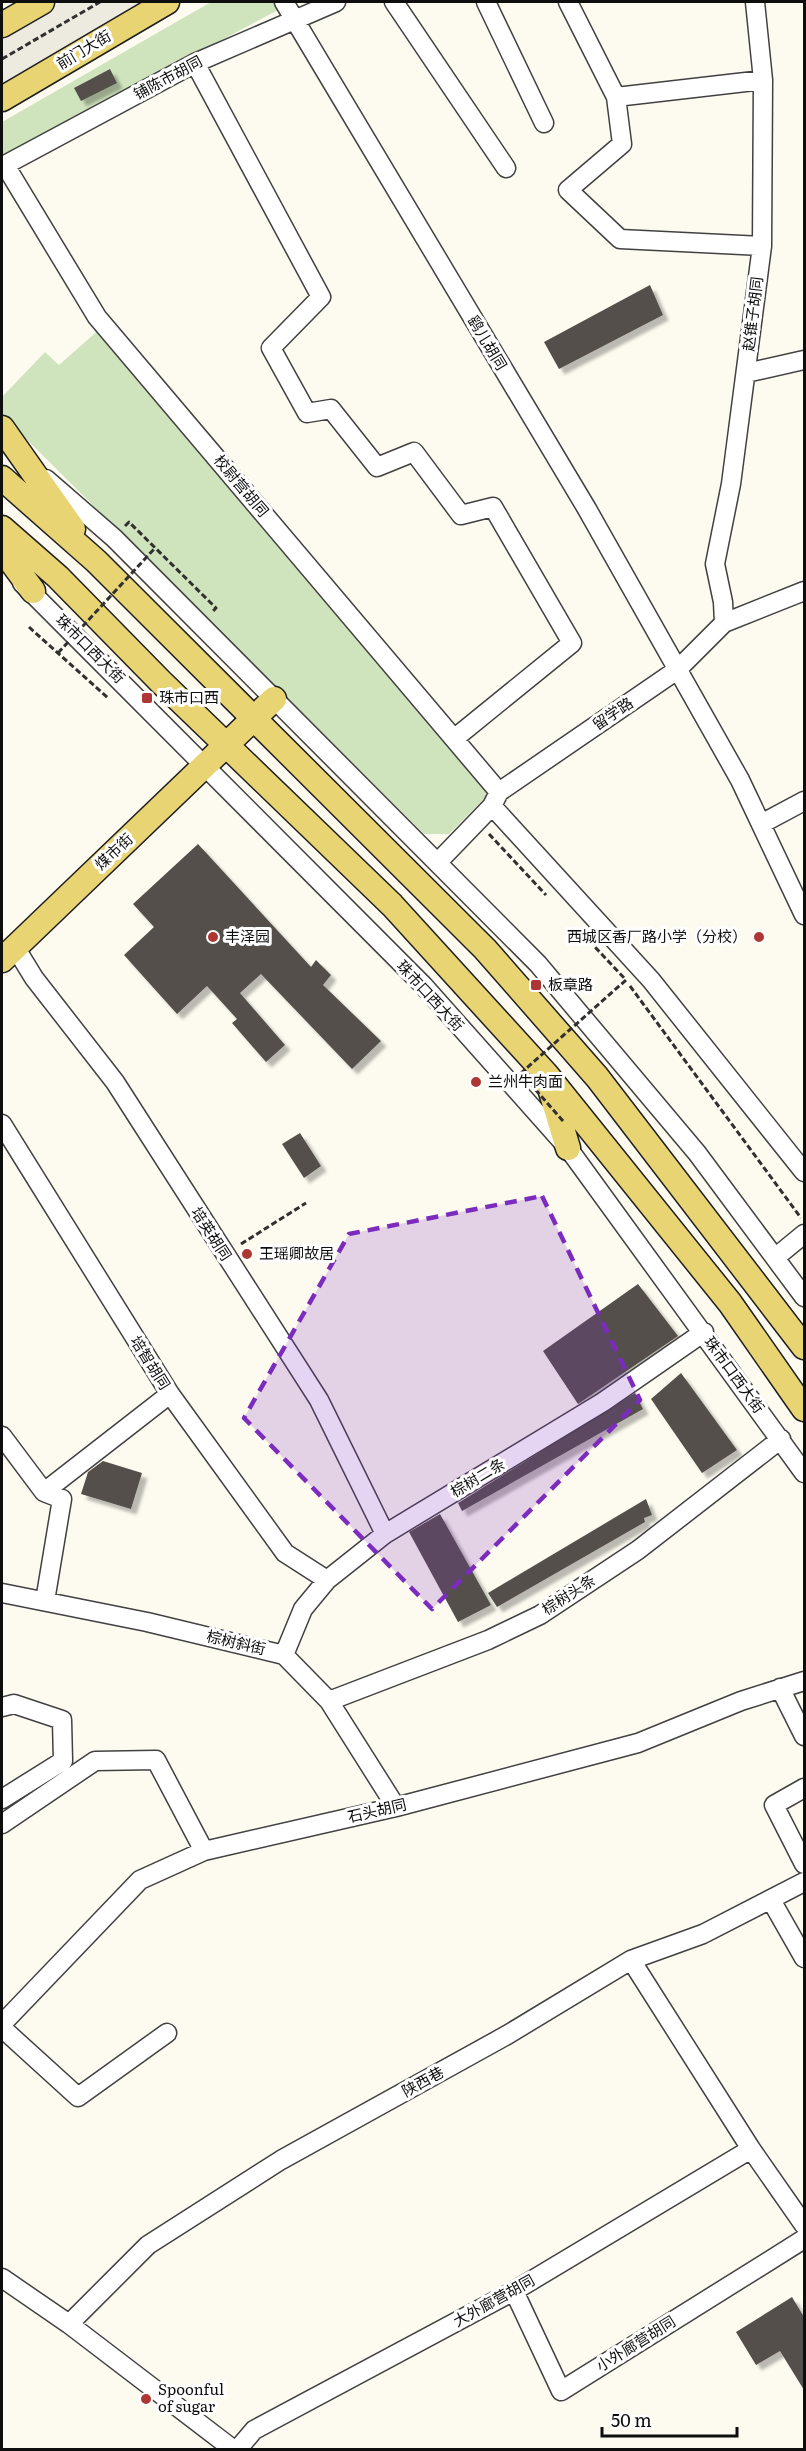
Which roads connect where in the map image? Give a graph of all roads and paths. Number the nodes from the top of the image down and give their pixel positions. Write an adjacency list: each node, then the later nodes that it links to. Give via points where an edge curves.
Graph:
1 (42, 2): 11 (main road)
2 (100, 2): 12 (path)
3 (166, 2): 16 (main road, 前门大街)
4 (284, 2): 10 (street, 鹞儿胡同)
5 (336, 2): 10 (street, 铺陈市胡同)
6 (394, 2): 19 (street)
7 (486, 2): 17 (street)
8 (568, 2): 15 (street)
9 (755, 2): 14 (street, 赵锥子胡同)
10 (295, 18): 13 (street, 铺陈市胡同); 40 (street, 鹞儿胡同, via 587,510)
11 (2, 25)
12 (2, 59)
13 (195, 63): 18 (street, 铺陈市胡同); 44 (street, via 321,297 271,348 307,413 331,409 377,467 414,452 461,515 493,507 572,643)
14 (763, 80): 15 (street); 20 (street, 赵锥子胡同)
15 (616, 97): 20 (street, via 622,144 568,190 620,239)
16 (2, 99)
17 (544, 123)
18 (5, 165): 44 (street, 校尉营胡同, via 97,317)
19 (506, 168)
20 (762, 246): 22 (street, 赵锥子胡同)
21 (804, 360): 22 (street)
22 (746, 373): 37 (street, 赵锥子胡同, via 715,564)
23 (2, 428): 26 (main road)
24 (2, 443): 26 (street)
25 (2, 448): 26 (main road)
26 (25, 461): 32 (main road); 42 (street, via 114,538)
27 (2, 478): 32 (main road)
28 (129, 522): 30 (path)
29 (2, 528): 45 (main road, 珠市口西大街, via 58,576)
30 (156, 548): 36 (path, via 216,608); 39 (path, bridge)
31 (2, 549): 34 (main road)
32 (96, 561): 43 (main road)
33 (2, 568): 34 (street, 珠市口西大街)
34 (33, 591): 46 (street, 珠市口西大街)
35 (804, 591): 37 (street, 留学路)
36 (210, 614)
37 (724, 623): 40 (street, 留学路)
38 (29, 627): 39 (path)
39 (58, 653): 41 (path)
40 (677, 670): 47 (street, 留学路); 50 (street, 鹞儿胡同)
41 (108, 698)
42 (274, 699): 43 (main road, 煤市街); 51 (street)
43 (254, 718): 45 (main road, 煤市街); 69 (main road, via 527,996 597,1077)
44 (455, 738): 47 (street, 校尉营胡同)
45 (227, 745): 46 (main road, 煤市街); 57 (main road, 珠市口西大街, via 392,905)
46 (205, 766): 55 (main road, 煤市街); 60 (street, 珠市口西大街, via 423,986)
47 (495, 799): 49 (street, 留学路); 61 (street, 校尉营胡同, via 651,980)
48 (804, 801): 50 (street)
49 (477, 822): 51 (street, 留学路); 52 (path)
50 (761, 824): 53 (street, 鹞儿胡同)
51 (438, 862): 66 (street, via 538,964 696,1153)
52 (548, 897)
53 (804, 915)
54 (588, 938): 56 (path, bridge)
55 (8, 953): 65 (street, 培英胡同, via 34,978 114,1082)
56 (626, 980): 58 (path, bridge, via 520,1073); 63 (path)
57 (546, 1074): 60 (main road); 71 (main road, 珠市口西大街, via 730,1303)
58 (563, 1121)
59 (2, 1124): 70 (street, 培智胡同)
60 (568, 1148): 68 (street, 珠市口西大街)
61 (804, 1172)
62 (306, 1203): 65 (path)
63 (804, 1223)
64 (804, 1234): 66 (street)
65 (224, 1255): 76 (street, 培英胡同, via 318,1400)
66 (776, 1257): 67 (street)
67 (804, 1297)
68 (704, 1332): 73 (street, 珠市口西大街); 76 (street, 棕树二条, via 603,1402)
69 (804, 1347)
70 (170, 1394): 75 (street); 77 (street, 培智胡同, via 285,1553)
71 (804, 1409)
72 (2, 1436): 75 (street)
73 (781, 1439): 74 (street, 珠市口西大街); 83 (street, 棕树头条, via 638,1550 540,1615 488,1640)
74 (804, 1473)
75 (44, 1492): 79 (street, via 62,1499)
76 (385, 1534): 77 (street, 棕树二条)
77 (327, 1580): 80 (street, 棕树二条, via 303,1610)
78 (2, 1593): 79 (street, 棕树斜街)
79 (45, 1601): 80 (street, 棕树斜街)
80 (284, 1654): 83 (street, 棕树斜街)
81 (804, 1681): 82 (street, 石头胡同)
82 (780, 1688): 85 (street); 88 (street, 石头胡同, via 639,1743)
83 (329, 1701): 88 (street, 棕树斜街)
84 (2, 1707): 87 (street, via 14,1704 63,1720 63,1761)
85 (804, 1736)
86 (804, 1788): 91 (street, via 774,1805)
87 (2, 1799)
88 (396, 1807): 90 (street, 石头胡同)
89 (2, 1824): 90 (street, via 95,1761 156,1760)
90 (204, 1851): 96 (street, 石头胡同, via 140,1880)
91 (804, 1864)
92 (804, 1882): 93 (street, 陕西巷)
93 (771, 1900): 94 (street); 95 (street, 陕西巷, via 703,1934)
94 (804, 1958)
95 (631, 1960): 98 (street); 103 (street, 陕西巷, via 507,2035 281,2160 148,2245)
96 (2, 2026): 97 (street, via 78,2097)
97 (167, 2033)
98 (751, 2149): 99 (street); 102 (street, 大外廊营胡同)
99 (804, 2225)
100 (804, 2239): 102 (street, 小外廊营胡同, via 561,2391)
101 (2, 2278): 103 (street)
102 (514, 2291): 105 (street, 大外廊营胡同, via 254,2430)
103 (69, 2324): 104 (street)
104 (214, 2443): 105 (street)
105 (235, 2450)

